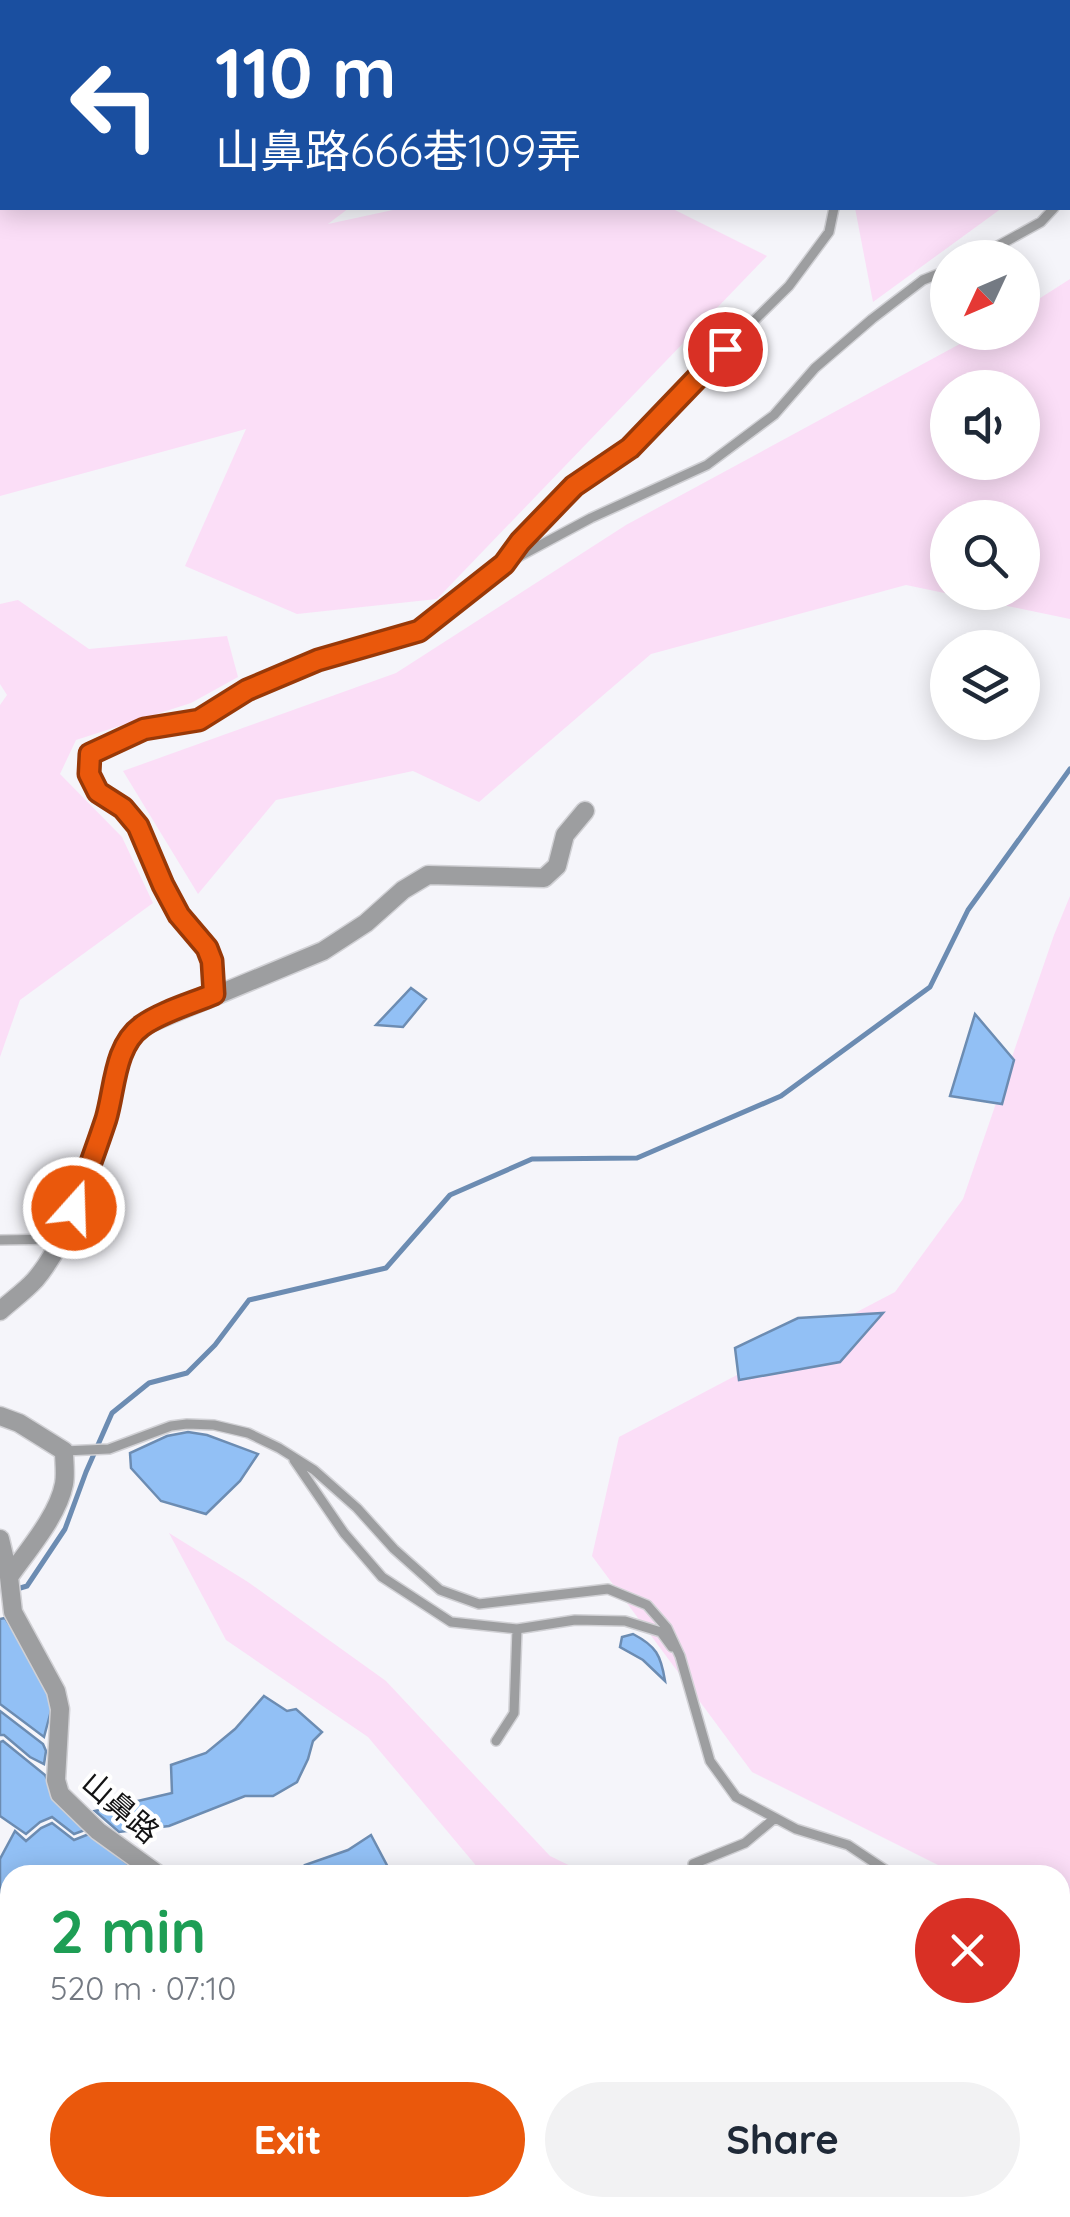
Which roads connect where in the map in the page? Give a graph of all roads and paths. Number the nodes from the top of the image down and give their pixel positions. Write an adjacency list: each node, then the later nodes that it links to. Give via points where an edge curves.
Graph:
1 (834, 210): 5 (lane, via 829,232 788,286 630,448 574,486)
2 (1052, 210): 3 (lane)
3 (1009, 240)
4 (930, 277): 5 (lane, via 872,319 774,414 707,465)
5 (504, 564): 7 (lane, via 419,631 318,660 247,690 199,720 144,729 90,754 89,774 98,792 138,826 179,915 207,948)
6 (585, 812): 7 (street, via 544,878 428,875 324,951)
7 (214, 994): 8 (street, via 140,1026 132,1036)
8 (63, 1239): 9 (lane); 10 (street, via 34,1280)
9 (0, 1240)
10 (0, 1311)
11 (0, 1416): 12 (street)
12 (64, 1451): 13 (lane, via 121,1445 188,1424 248,1433); 15 (street, via 58,1501)
13 (290, 1454): 16 (lane, via 382,1577 451,1622); 17 (lane, via 440,1590 479,1604 608,1589 647,1605 668,1628)
14 (0, 1539): 15 (street)
15 (10, 1580): 21 (street, 山鼻路, via 21,1629 56,1691 60,1794)
16 (517, 1629): 17 (lane, via 625,1621 661,1632); 18 (lane, via 514,1713)
17 (680, 1656): 19 (lane, via 710,1761 736,1797)
18 (496, 1741)
19 (775, 1818): 20 (lane, via 745,1843); 22 (lane, via 848,1845)
20 (693, 1864)
21 (145, 1865)
22 (878, 1865)

